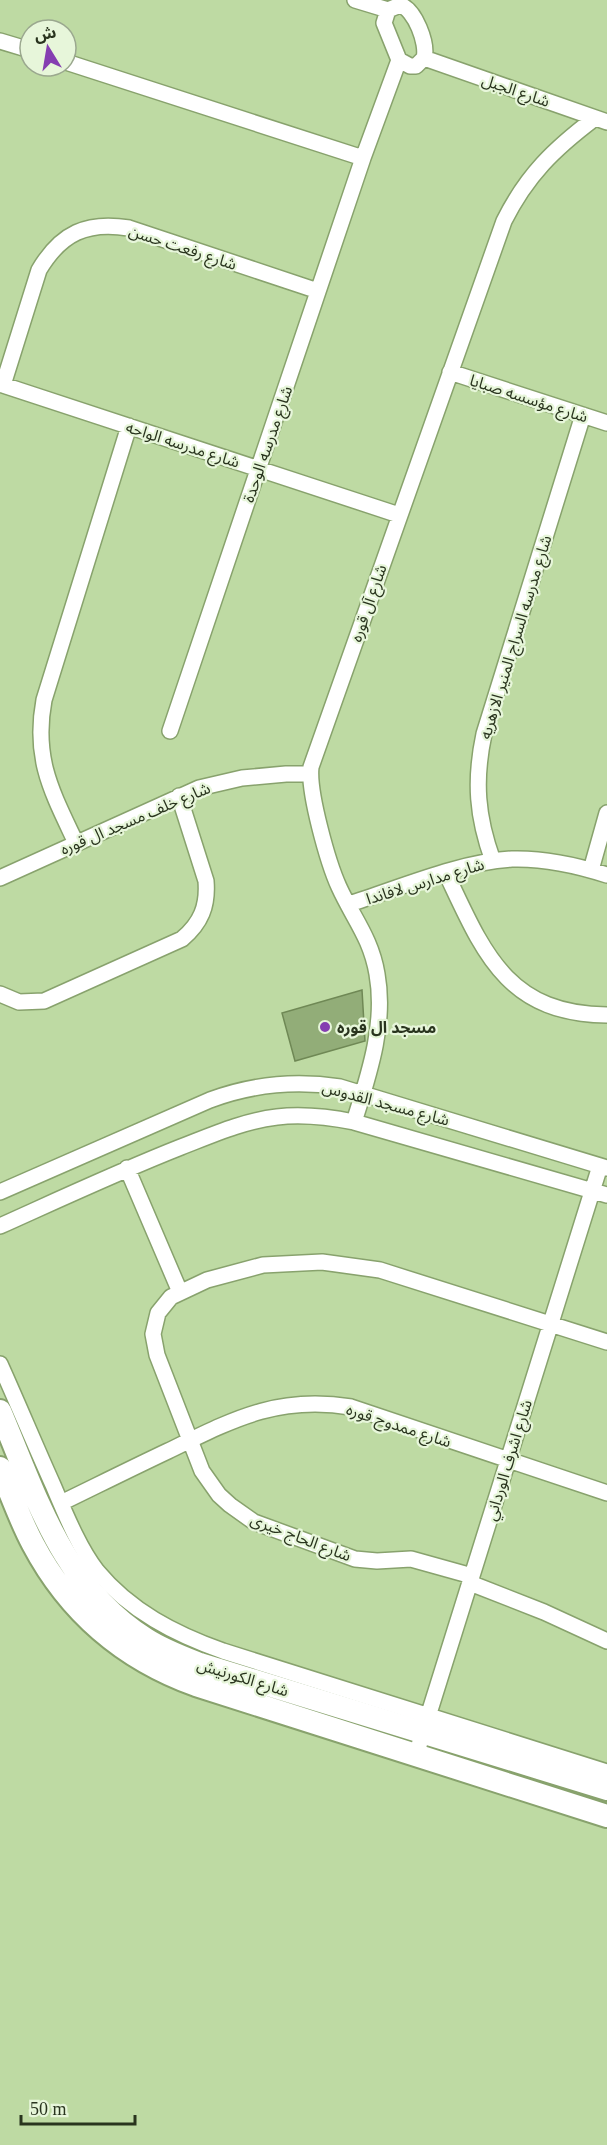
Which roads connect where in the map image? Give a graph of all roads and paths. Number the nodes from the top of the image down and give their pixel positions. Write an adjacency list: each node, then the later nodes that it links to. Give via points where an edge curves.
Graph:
1 (355, 0): 2 (street)
2 (397, 5): 5 (street, via 409,9 414,16); 6 (street, via 384,23)
3 (0, 41): 4 (street)
4 (18, 46)
5 (424, 58): 6 (street, via 410,66); 8 (street, شارع الجبل)
6 (399, 60): 9 (street)
7 (78, 66): 9 (street)
8 (601, 120): 11 (street, شارع آل قوره, via 549,155 514,200)
9 (363, 158): 10 (street, شارع مدرسه الوحدة)
10 (318, 291): 12 (street, شارع رفعت حسن, via 129,228 93,226 60,241 48,254 39,270); 16 (street, شارع مدرسه الوحدة)
11 (450, 372): 13 (street, شارع مؤسسه صبايا); 17 (street, شارع آل قوره)
12 (1, 385): 15 (street, شارع مدرسه الواحه)
13 (583, 415): 14 (street, شارع مؤسسه صبايا); 23 (street, شارع مدرسه السراج المنير الازهريه, via 484,734 477,776 479,809)
14 (607, 423)
15 (129, 426): 16 (street, شارع مدرسه الواحه); 22 (street, via 40,718 45,773)
16 (259, 469): 17 (street, شارع مدرسه الواحه); 18 (street, شارع مدرسه الوحدة)
17 (399, 515): 19 (street, شارع آل قوره)
18 (170, 730)
19 (310, 774): 20 (street, شارع خلف مسجد ال قوره, via 242,778); 28 (street, شارع آل قوره, via 332,868)
20 (179, 796): 22 (street, شارع خلف مسجد ال قوره); 29 (street, via 206,881 205,907 192,930 182,939 44,1001 19,1002)
21 (607, 813): 24 (street)
22 (76, 843): 27 (street, شارع خلف مسجد ال قوره)
23 (493, 861): 24 (street, شارع مدارس لافاندا, via 532,859); 25 (street, شارع مدارس لافاندا)
24 (591, 870): 26 (street, شارع مدارس لافاندا)
25 (446, 873): 28 (street, شارع مدارس لافاندا); 30 (street, via 483,948 515,985 560,1009)
26 (607, 875)
27 (0, 878)
28 (349, 904): 31 (street, شارع آل قوره, via 370,946 380,991 379,1028)
29 (0, 994)
30 (607, 1015)
31 (363, 1094): 32 (street, شارع آل قوره); 33 (street, شارع مسجد القدوس); 35 (street, شارع مسجد القدوس, via 303,1083 246,1088)
32 (354, 1122): 34 (street, شارع مسجد القدوس, via 295,1115 256,1120); 36 (street, شارع مسجد القدوس)
33 (604, 1167): 36 (street, شارع اشرف الورداني)
34 (127, 1168): 37 (street, شارع مسجد القدوس); 38 (street)
35 (0, 1192)
36 (600, 1192): 39 (street, شارع اشرف الورداني)
37 (0, 1226)
38 (180, 1292): 39 (street, via 235,1271 273,1264 322,1262 380,1270); 43 (street, شارع الحاج خيرى, via 158,1314 153,1334 157,1355)
39 (551, 1323): 40 (street); 44 (street, شارع اشرف الورداني)
40 (607, 1342)
41 (0, 1364): 47 (street)
42 (0, 1411): 50 (street, شارع الكورنيش, via 65,1558 88,1590 123,1624 173,1654 200,1664)
43 (190, 1441): 44 (street, شارع ممدوح قوره, via 236,1418 274,1407 332,1404); 47 (street, شارع ممدوح قوره); 48 (street, شارع الحاج خيرى, via 210,1484 254,1522 355,1559 411,1559)
44 (508, 1461): 46 (street, شارع ممدوح قوره); 48 (street, شارع اشرف الورداني)
45 (0, 1468): 51 (street, شارع الكورنيش, via 45,1566 79,1611 114,1642 174,1677)
46 (607, 1493)
47 (61, 1503): 50 (street, via 96,1570 154,1620 187,1638)
48 (471, 1580): 49 (street, شارع الحاج خيرى); 50 (street, شارع اشرف الورداني)
49 (607, 1641)
50 (426, 1724): 51 (street, شارع اشرف الورداني); 52 (street); 53 (street, شارع الكورنيش)
51 (416, 1755): 54 (street, شارع الكورنيش)
52 (607, 1772)
53 (607, 1789)
54 (607, 1816)

